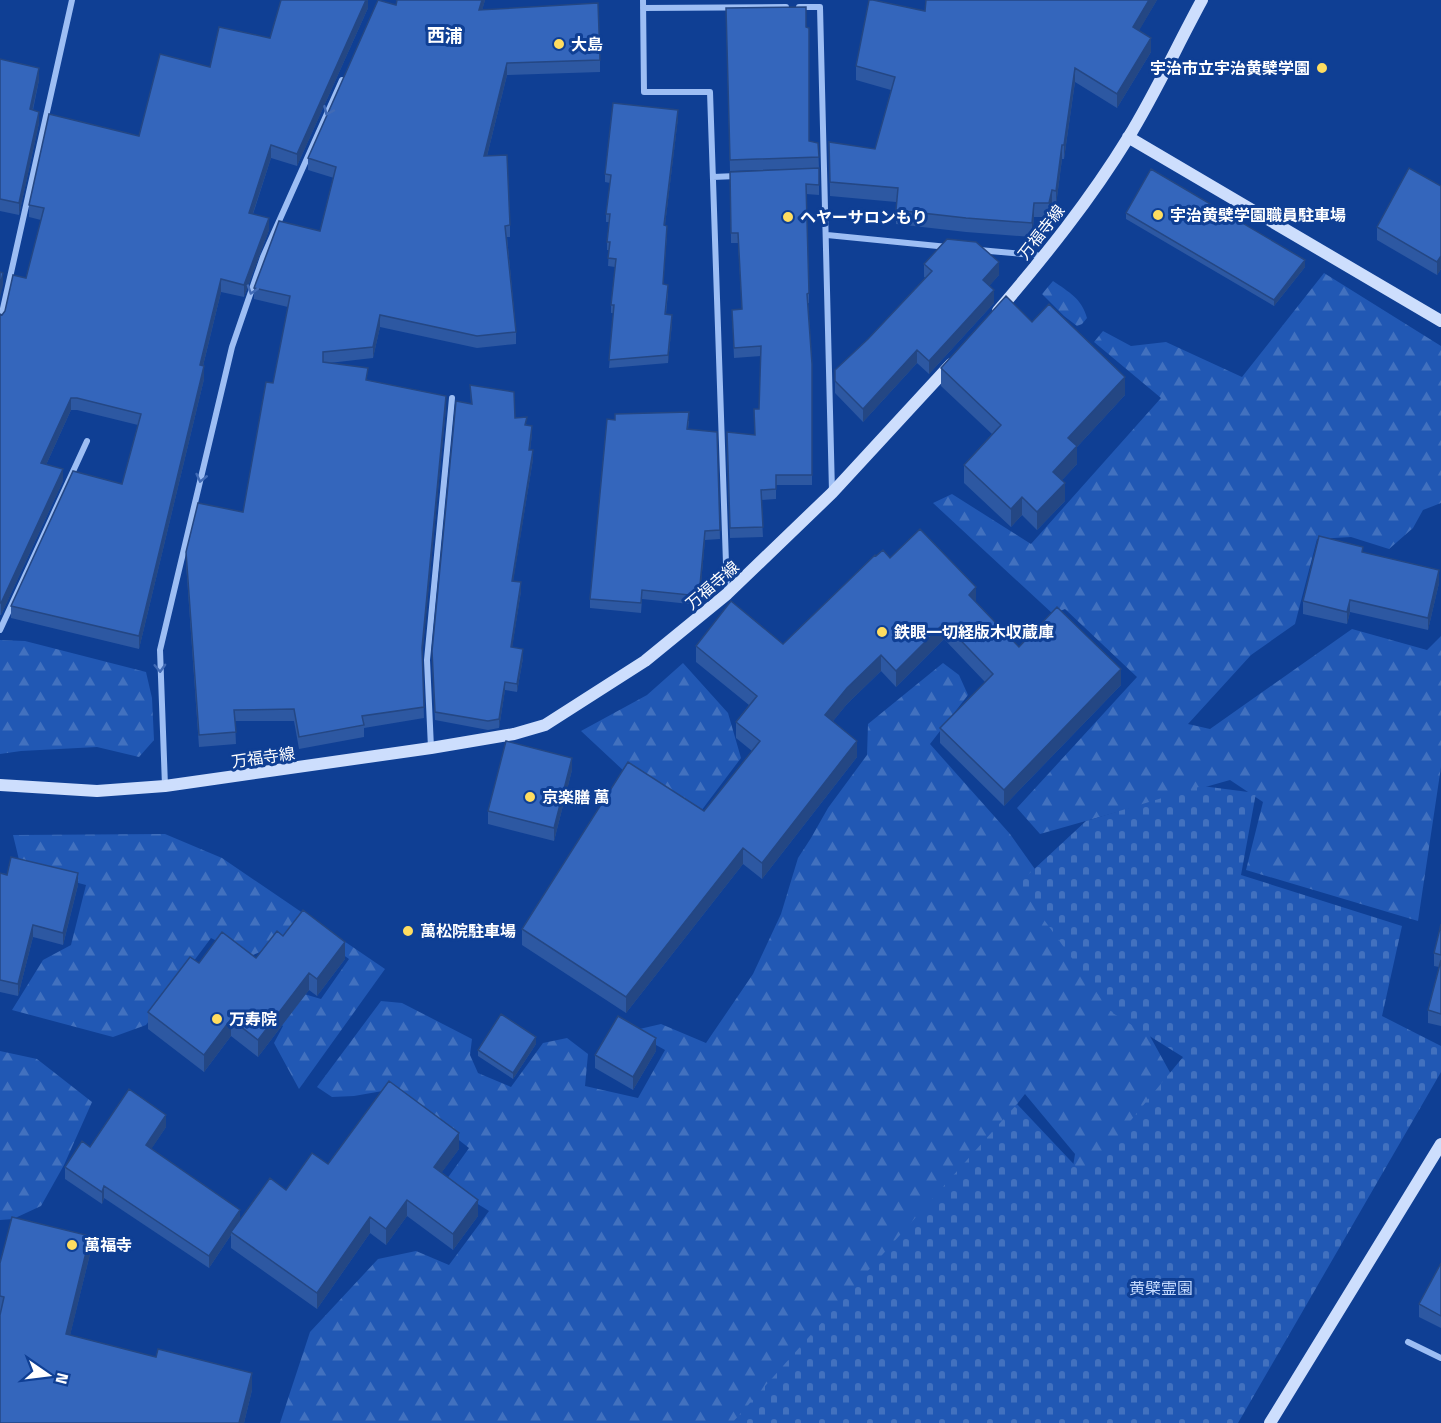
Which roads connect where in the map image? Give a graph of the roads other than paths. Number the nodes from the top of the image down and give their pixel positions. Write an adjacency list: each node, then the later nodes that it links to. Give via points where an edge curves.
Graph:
1 (72, 0): 17 (street)
2 (643, 0): 4 (street)
3 (1202, 0): 6 (main road, 万福寺線)
4 (643, 8): 7 (street, via 820,7); 10 (street, via 644,92 710,92)
5 (347, 68): 26 (street, one-way to 26, via 262,257 232,347 160,650)
6 (1128, 137): 14 (main road, 万福寺線); 16 (main road)
7 (824, 173): 8 (street); 11 (street)
8 (813, 174)
9 (746, 176): 10 (street)
10 (713, 177): 22 (street)
11 (827, 236): 12 (street); 21 (street)
12 (953, 247)
13 (976, 250): 14 (street)
14 (1045, 256): 15 (main road, 万福寺線)
15 (989, 321)
16 (1441, 321)
17 (0, 322)
18 (959, 355): 21 (main road, 万福寺線)
19 (452, 398): 24 (street, via 427,660)
20 (87, 441): 23 (street)
21 (832, 493): 22 (main road, 万福寺線)
22 (728, 594): 24 (main road, 万福寺線, via 645,661 545,725)
23 (0, 630)
24 (431, 748): 26 (main road, 万福寺線)
25 (0, 785): 26 (main road, 万福寺線, via 97,792)
26 (165, 786)
27 (1441, 1144): 30 (main road)
28 (1408, 1342): 29 (street)
29 (1441, 1358)
30 (1270, 1423)

